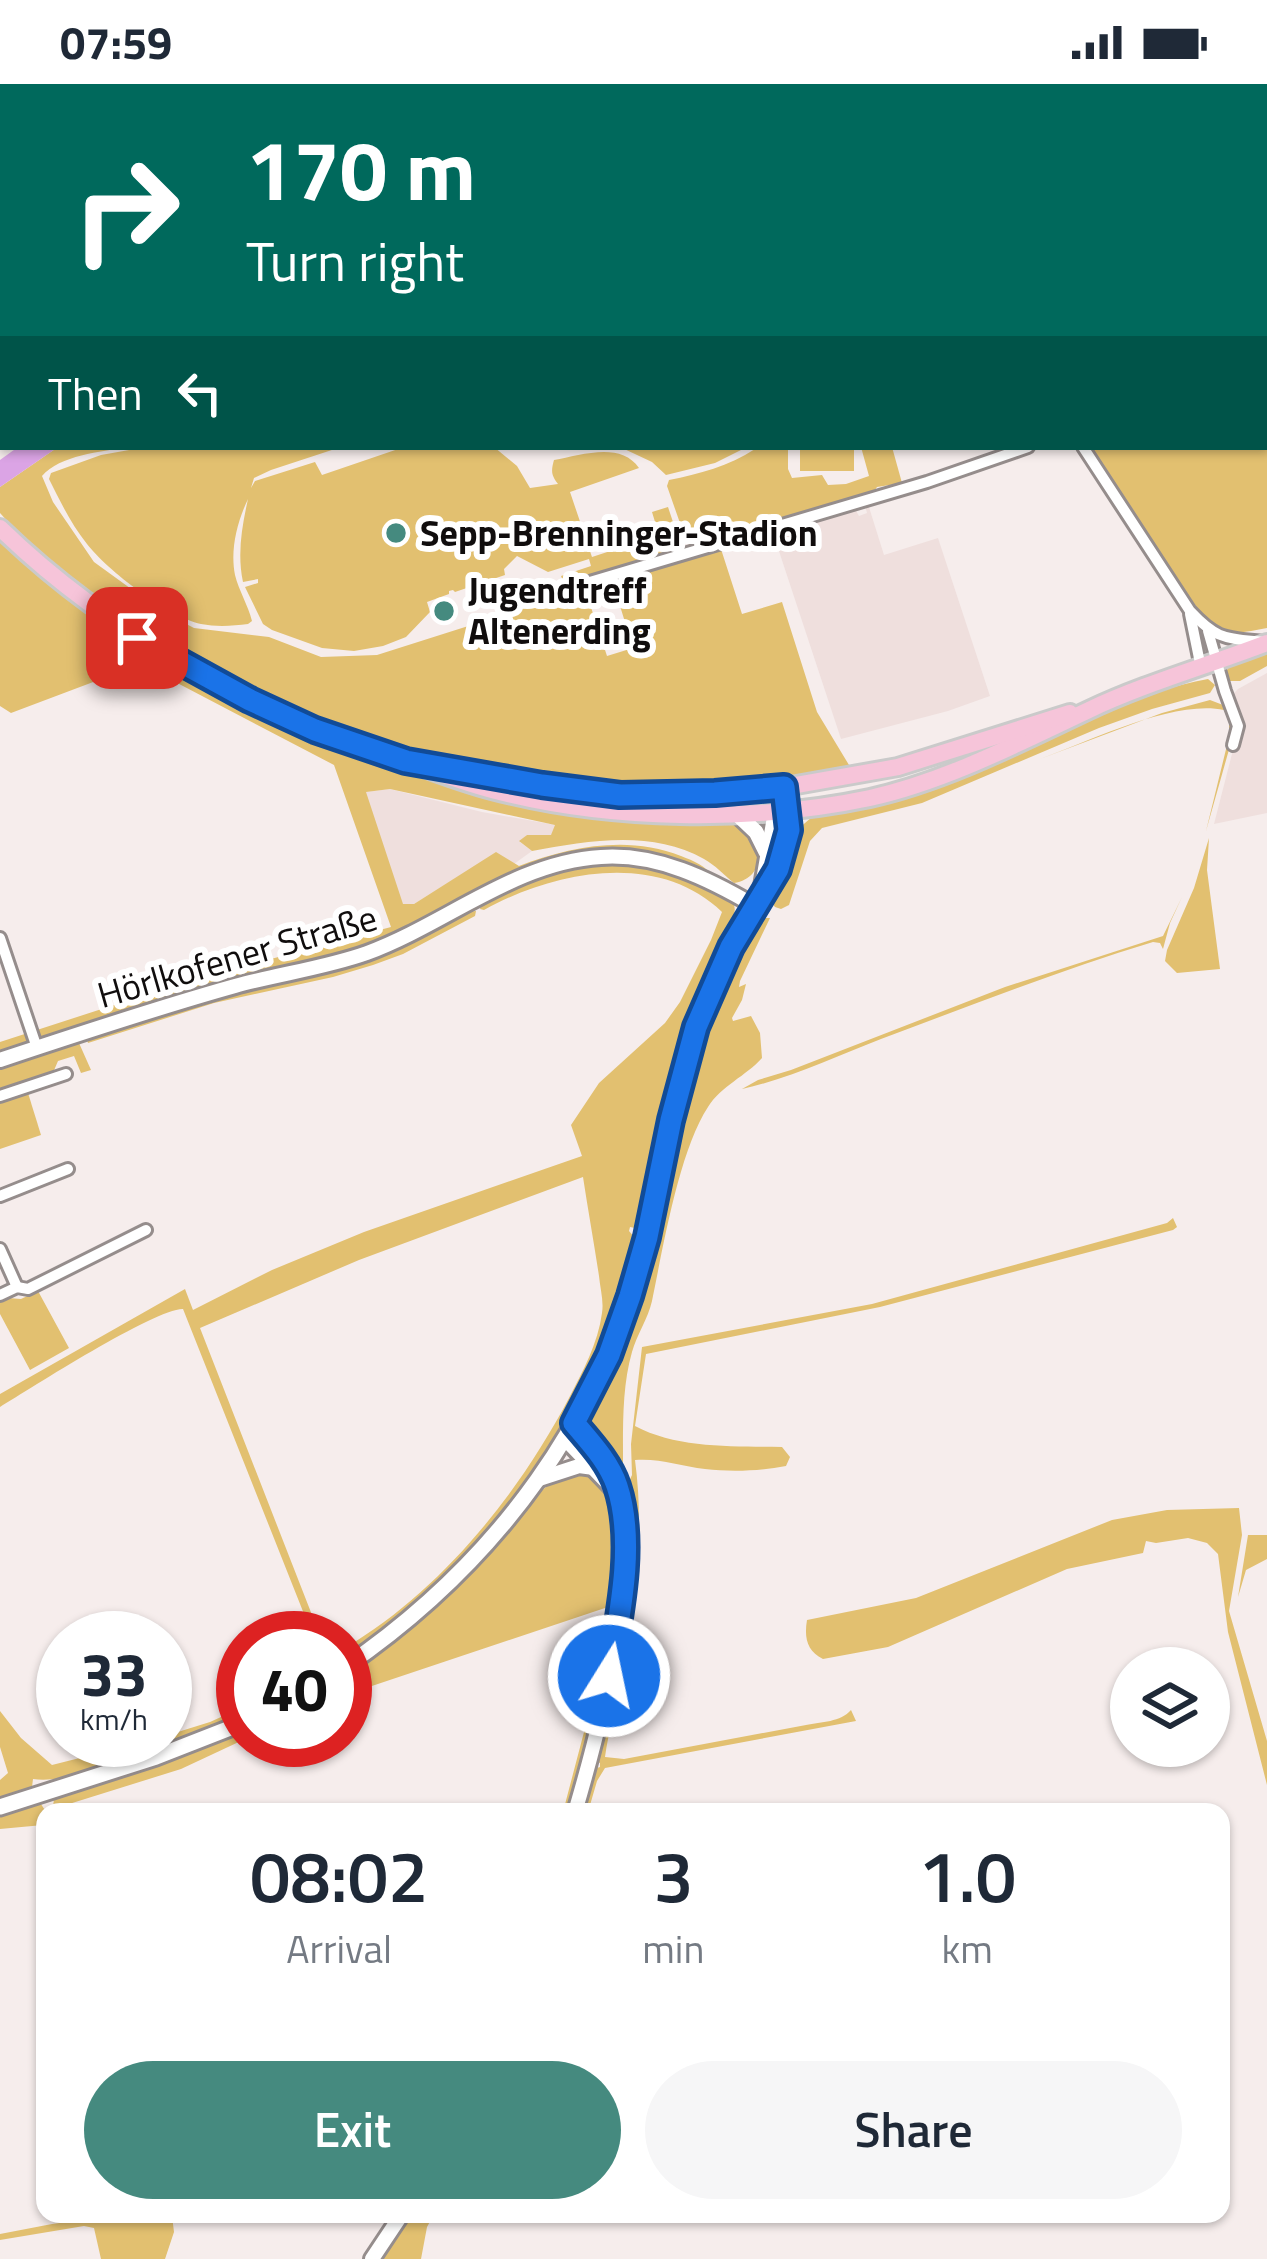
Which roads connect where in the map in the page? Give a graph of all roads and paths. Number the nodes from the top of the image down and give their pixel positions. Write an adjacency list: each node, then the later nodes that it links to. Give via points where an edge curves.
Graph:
1 (1019, 450): 4 (street)
2 (1085, 450): 5 (street)
3 (0, 528): 11 (main road, via 113,621 217,684)
4 (584, 584)
5 (1190, 611): 6 (street); 8 (street)
6 (1208, 631): 7 (street); 8 (street)
7 (1267, 643): 8 (main road)
8 (1209, 665): 9 (main road); 10 (street, via 1238,726)
9 (1090, 710): 12 (main road, via 898,766); 13 (main road, via 904,789)
10 (1233, 745)
11 (406, 761): 12 (main road, via 620,795); 14 (main road, via 545,802)
12 (784, 787): 13 (main road)
13 (782, 811): 14 (main road); 15 (main road); 16 (main road, via 789,830)
14 (737, 814): 15 (main road)
15 (767, 854): 16 (main road)
16 (758, 902): 18 (street, Hörlkofener Straße, via 660,862 575,860 363,955); 28 (main road, via 696,1027 630,1296)
17 (0, 938): 18 (street)
18 (38, 1048): 19 (street, Hörlkofener Straße)
19 (0, 1060)
20 (66, 1074): 21 (street)
21 (0, 1096)
22 (68, 1169): 23 (street)
23 (0, 1196)
24 (146, 1230): 26 (street, via 28,1289)
25 (0, 1250): 26 (street)
26 (16, 1287): 27 (street)
27 (0, 1295)
28 (574, 1423): 29 (main road); 32 (street, via 604,1460)
29 (565, 1439): 30 (street); 31 (main road)
30 (594, 1468): 31 (street); 32 (street)
31 (539, 1479): 33 (main road, via 461,1573)
32 (621, 1503): 35 (street, via 622,1597)
33 (372, 1647)
34 (216, 1734): 36 (main road)
35 (577, 1803)
36 (0, 1807)
37 (396, 2223): 38 (street)
38 (372, 2259)

